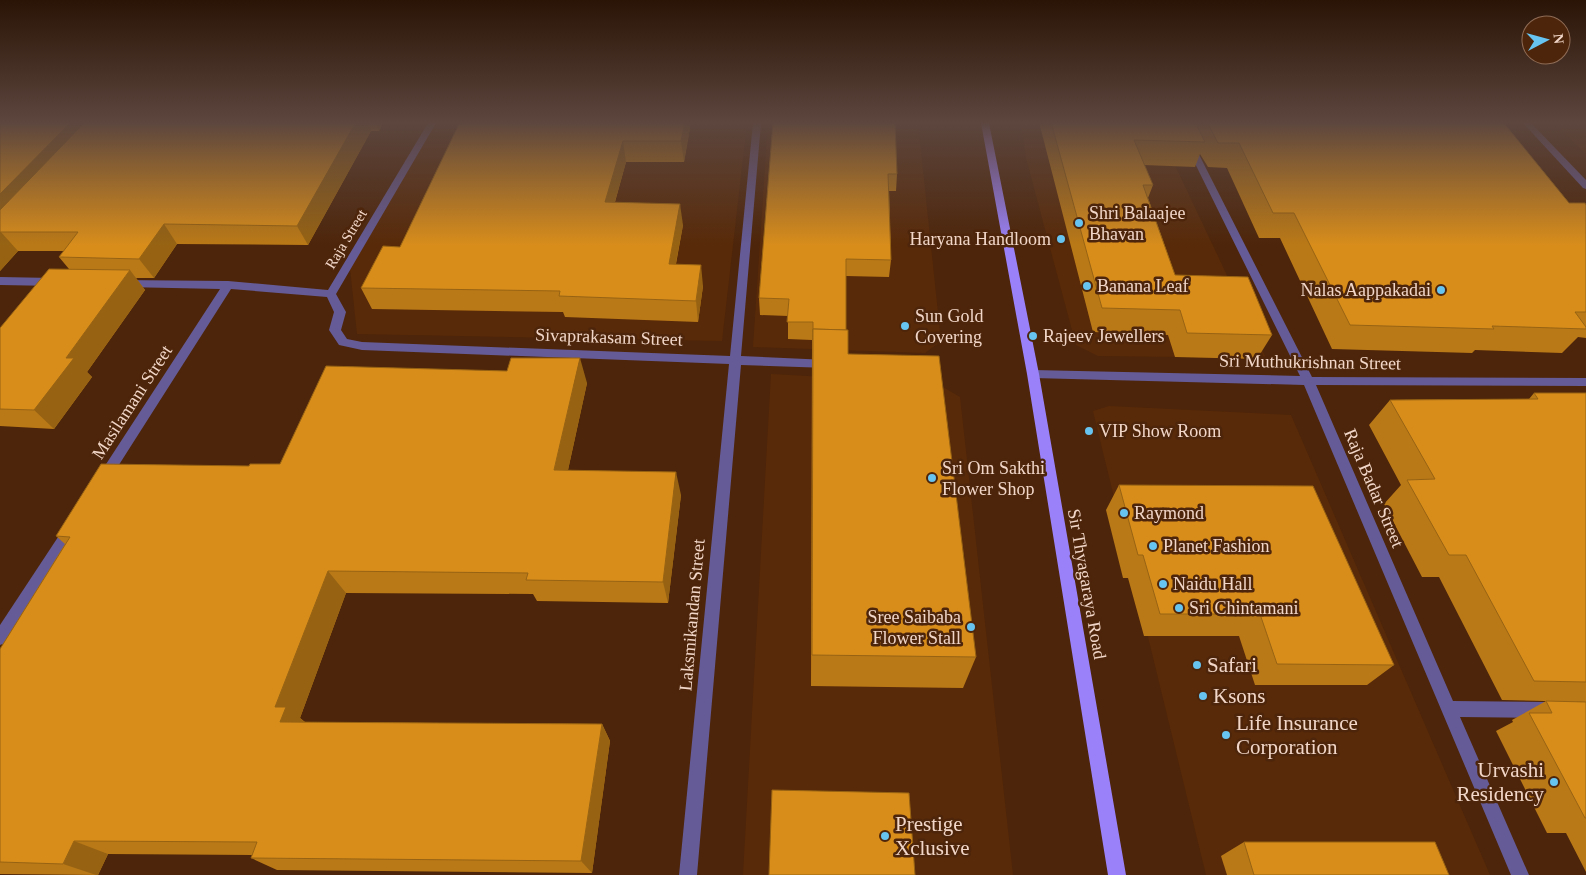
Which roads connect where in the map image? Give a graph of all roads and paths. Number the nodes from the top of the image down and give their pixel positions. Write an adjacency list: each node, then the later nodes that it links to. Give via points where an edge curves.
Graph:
1 (407, 164): 11 (street, Raja Street)
2 (753, 164): 12 (street, Laksmikandan Street)
3 (993, 164): 14 (main road, Sir Thyagaraya Road)
4 (1200, 164): 15 (street, Raja Badar Street)
5 (1565, 164): 6 (street)
6 (1586, 186)
7 (0, 281): 8 (street)
8 (69, 282)
9 (109, 283): 10 (street)
10 (228, 285): 11 (street); 17 (street, Masilamani Street)
11 (331, 294): 12 (street, Sivaprakasam Street, via 340,312 335,330 342,342 362,346)
12 (734, 359): 13 (street, Sivaprakasam Street); 22 (street, Laksmikandan Street)
13 (841, 364)
14 (1033, 374): 15 (street, Sri Muthukrishnan Street); 23 (main road, Sir Thyagaraya Road)
15 (1308, 381): 16 (street, Sri Muthukrishnan Street); 20 (street, Raja Badar Street)
16 (1586, 382)
17 (95, 490)
18 (79, 515): 19 (street)
19 (0, 638)
20 (1448, 709): 21 (street); 24 (street, Raja Badar Street)
21 (1566, 711)
22 (688, 875)
23 (1117, 875)
24 (1520, 875)

